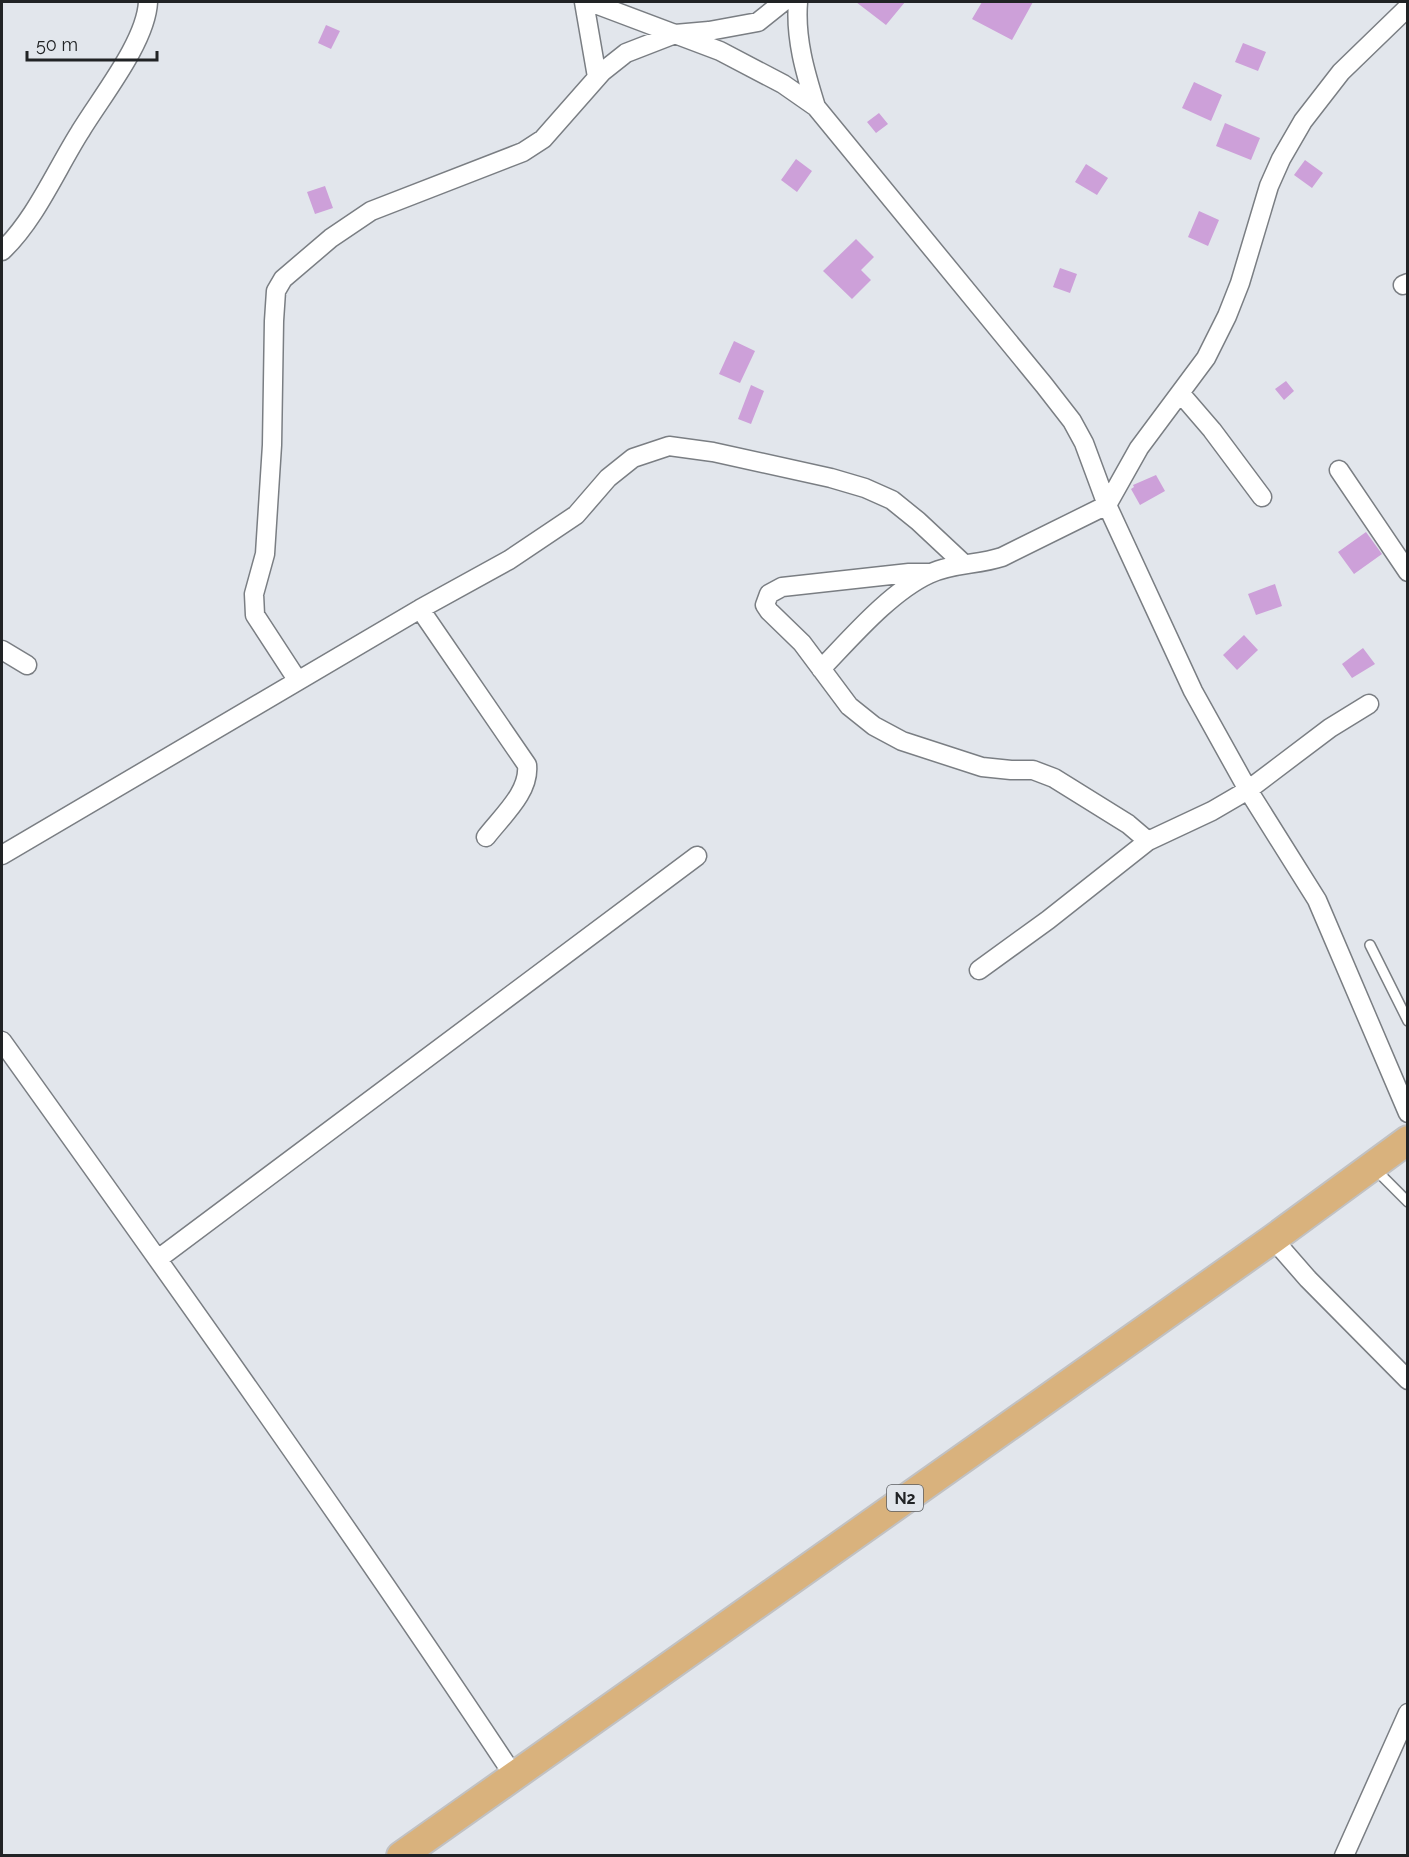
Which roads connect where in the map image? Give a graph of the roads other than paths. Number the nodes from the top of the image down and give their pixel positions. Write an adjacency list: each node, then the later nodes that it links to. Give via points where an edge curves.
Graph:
1 (148, 2): 10 (street, via 139,33 117,73 21,231)
2 (584, 2): 8 (street)
3 (590, 2): 7 (street)
4 (783, 2): 7 (street, via 758,22)
5 (798, 2): 9 (street, via 796,24)
6 (1405, 7): 11 (street, via 1341,72 1303,121 1281,159 1227,316 1206,358)
7 (675, 34): 8 (street, via 626,53); 9 (street, via 720,51 783,84)
8 (597, 77): 22 (street, via 543,139 523,152 371,211 301,263 276,291 265,554 253,604 255,615)
9 (816, 107): 14 (street, via 1072,421)
10 (2, 251)
11 (1181, 394): 13 (street); 14 (street, via 1139,448)
12 (1339, 470): 16 (street)
13 (1262, 497)
14 (1107, 505): 15 (street, via 1002,557); 24 (street, via 1193,691)
15 (964, 564): 17 (street); 18 (street, via 891,500 865,488 713,452 669,446 633,458 608,478 576,515 509,560)
16 (1407, 572)
17 (930, 573): 21 (street, via 880,610); 21 (street, via 782,587 769,594 765,605 769,611 802,643)
18 (420, 609): 22 (street); 25 (street, via 527,765 524,787)
19 (2, 650): 20 (street)
20 (27, 665)
21 (821, 669): 26 (street, via 849,706 902,741 982,767 1033,770 1054,778)
22 (298, 681): 27 (street)
23 (1369, 704): 24 (street, via 1330,728)
24 (1248, 790): 26 (street); 33 (street, via 1317,900)
25 (486, 837)
26 (1148, 841): 30 (street)
27 (2, 855)
28 (697, 856): 38 (street)
29 (1370, 945): 31 (lane)
30 (978, 970)
31 (1407, 1021)
32 (2, 1041): 38 (street)
33 (1407, 1113)
34 (1407, 1140): 35 (main road, N2)
35 (1372, 1166): 36 (lane); 37 (main road, N2)
36 (1407, 1202)
37 (1273, 1239): 39 (street); 41 (main road, N2)
38 (158, 1259): 41 (street)
39 (1407, 1380)
40 (1407, 1713): 43 (street)
41 (514, 1776): 42 (main road, N2)
42 (401, 1856)
43 (1344, 1856)

